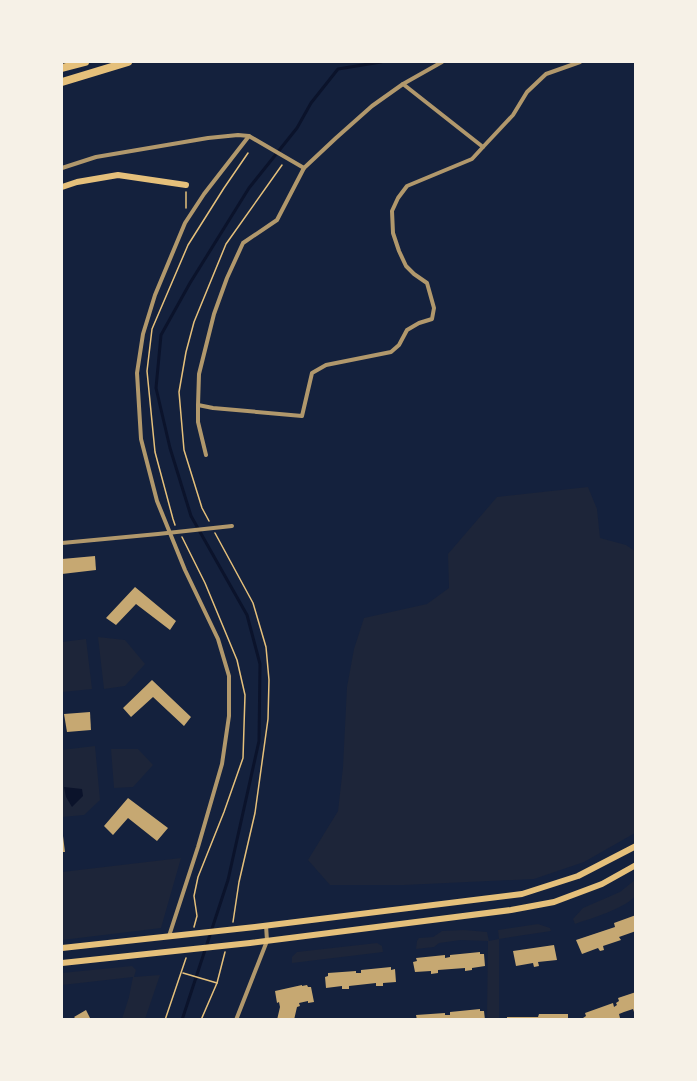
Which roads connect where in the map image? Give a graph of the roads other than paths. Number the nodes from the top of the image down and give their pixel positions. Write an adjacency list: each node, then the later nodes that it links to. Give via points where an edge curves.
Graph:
1 (85, 62): 5 (highway)
2 (128, 62): 6 (highway)
3 (442, 62): 7 (street)
4 (580, 62): 9 (street, via 546,74)
5 (62, 68)
6 (62, 82)
7 (403, 84): 9 (street); 11 (street, via 372,106)
8 (249, 136): 10 (street, via 208,138 96,157); 11 (street); 21 (street, via 185,223 155,295 137,373 141,439 157,501 218,639 229,676 229,716 222,764)
9 (483, 147): 14 (street, via 472,159 407,186 392,211 393,233 406,266 427,283 434,308 432,319 407,330 391,352 326,365 312,372 302,417)
10 (62, 168)
11 (304, 168): 14 (street, via 277,220 243,243 227,278 199,374)
12 (186, 185): 13 (main road, via 118,175)
13 (62, 187)
14 (198, 405): 15 (street)
15 (206, 455)
16 (232, 526): 17 (street)
17 (62, 543)
18 (636, 846): 20 (main road, via 578,876 522,894)
19 (636, 865): 22 (main road, via 602,884 554,902)
20 (266, 925): 21 (main road); 22 (street)
21 (172, 936): 23 (main road)
22 (267, 941): 24 (main road); 25 (street)
23 (62, 948)
24 (62, 963)
25 (236, 1020)

